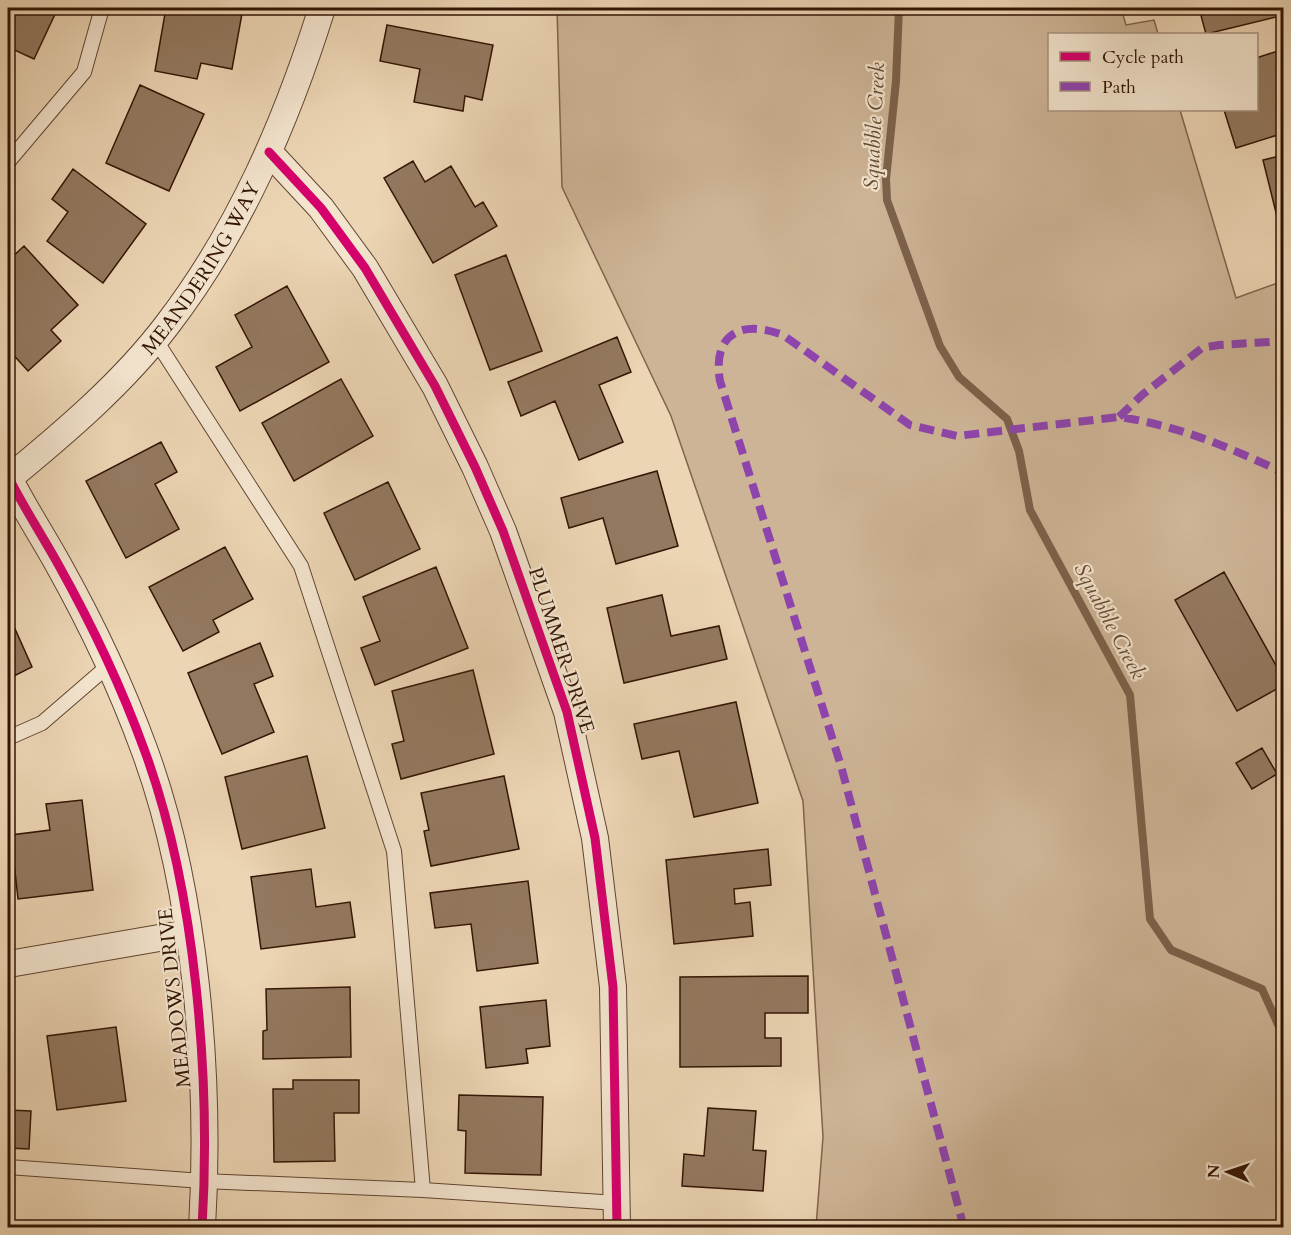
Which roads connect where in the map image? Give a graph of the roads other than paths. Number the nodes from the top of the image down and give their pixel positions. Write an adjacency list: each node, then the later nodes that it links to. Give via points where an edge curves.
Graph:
1 (102, 8): 4 (lane, via 84,72)
2 (322, 8): 3 (street, MEANDERING WAY)
3 (269, 152): 5 (street, MEANDERING WAY, via 197,281); 14 (street, PLUMMER DRIVE, via 321,208 365,268 435,386 503,531 567,711 595,838 613,987)
4 (8, 162)
5 (155, 339): 6 (street, MEANDERING WAY, via 129,370); 13 (lane, via 301,566 394,851)
6 (8, 478): 7 (street, MEADOWS DRIVE, via 58,564)
7 (108, 666): 8 (lane, via 42,723); 9 (street, MEADOWS DRIVE, via 151,773 168,830)
8 (8, 738)
9 (188, 933): 10 (street); 12 (street, MEADOWS DRIVE, via 202,1067)
10 (8, 964)
11 (8, 1167): 12 (lane)
12 (203, 1181): 13 (lane); 15 (street, MEADOWS DRIVE)
13 (423, 1190): 14 (lane)
14 (617, 1215)
15 (202, 1227)

